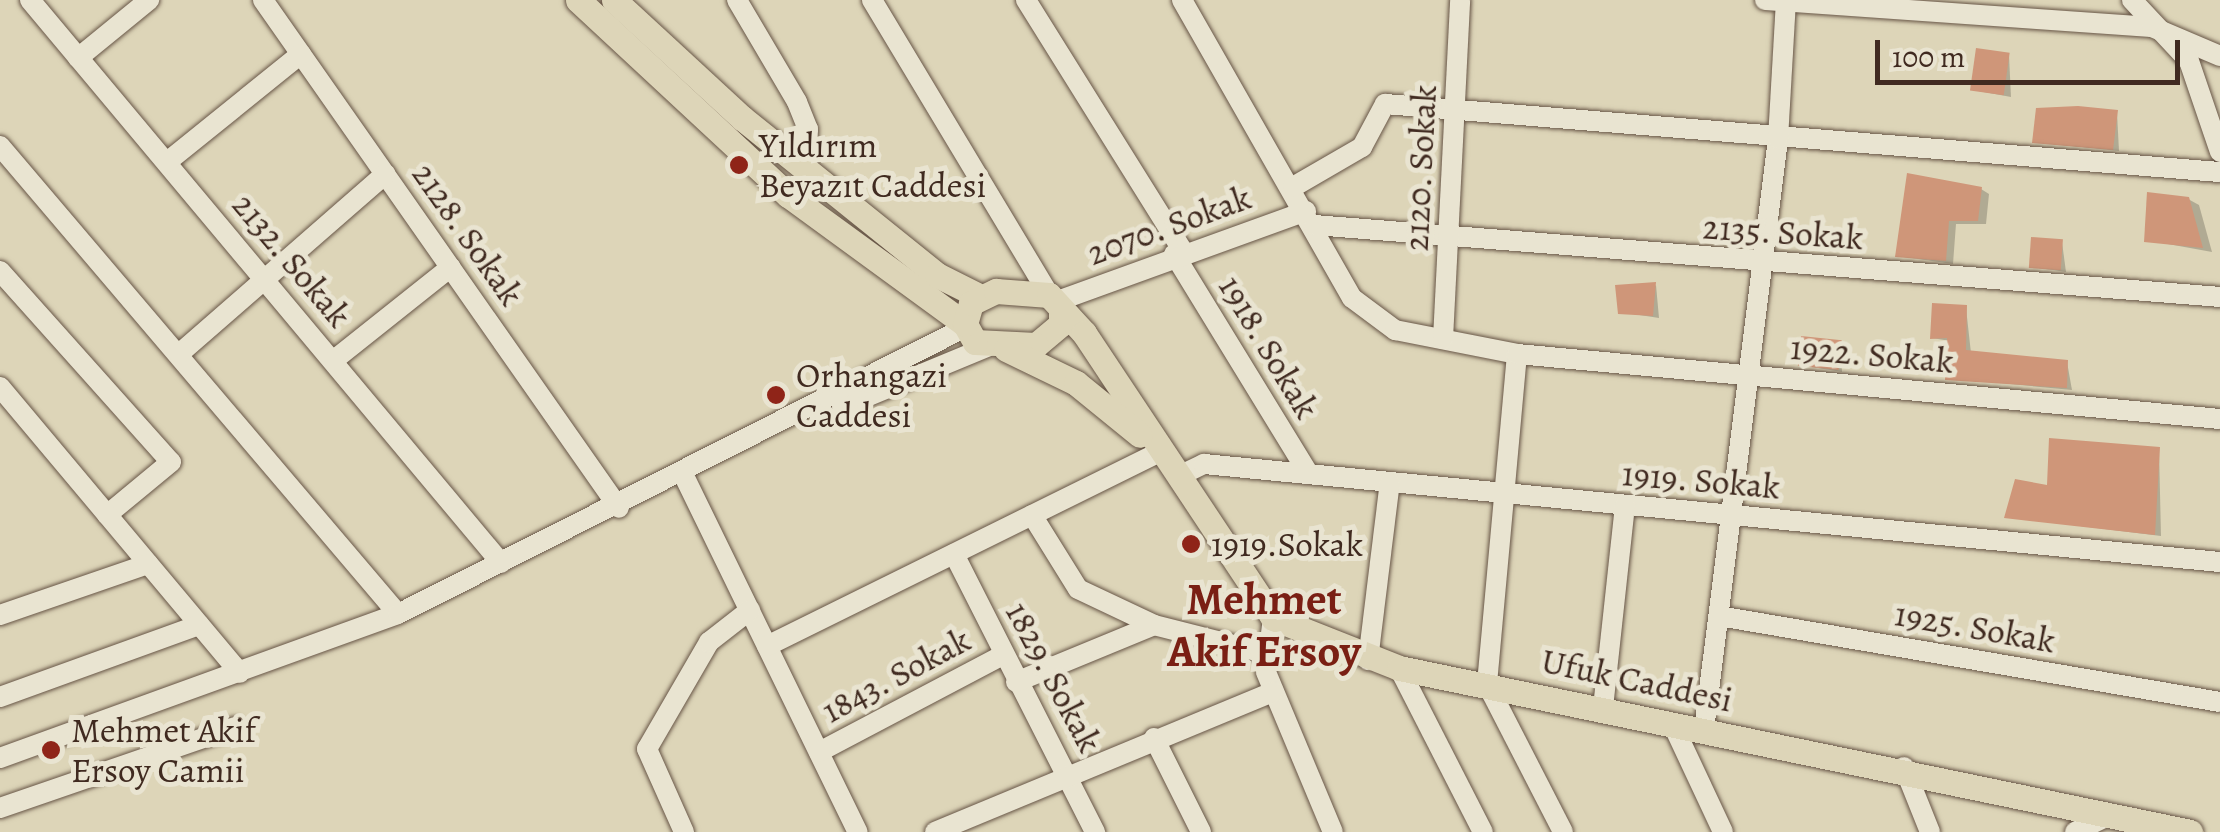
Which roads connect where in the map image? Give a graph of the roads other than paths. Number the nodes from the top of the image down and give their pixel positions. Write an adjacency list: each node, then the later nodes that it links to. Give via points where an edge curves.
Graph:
1 (30, 0): 18 (street, 2132. Sokak)
2 (149, 0): 18 (street)
3 (263, 0): 16 (street, 2128. Sokak)
4 (578, 0): 38 (main road, via 788,195)
5 (614, 0): 24 (main road)
6 (737, 0): 24 (street, via 797,102 810,142)
7 (872, 0): 37 (street)
8 (1026, 0): 30 (street, 1918. Sokak)
9 (1182, 0): 27 (street, 1922. Sokak)
10 (1460, 0): 19 (street, 2120. Sokak)
11 (1765, 0): 13 (street)
12 (2132, 0): 15 (street)
13 (1786, 1): 14 (street); 20 (street)
14 (1938, 9): 15 (street)
15 (2152, 28): 17 (street); 22 (street, via 2189,61)
16 (302, 54): 23 (street); 26 (street, 2128. Sokak)
17 (2220, 56)
18 (78, 58): 23 (street, 2132. Sokak)
19 (1455, 114): 20 (street); 27 (street, via 1386,104 1362,147); 29 (street, 2120. Sokak)
20 (1778, 139): 25 (street); 31 (street)
21 (0, 146): 41 (street)
22 (2220, 152)
23 (167, 162): 34 (street, 2132. Sokak)
24 (806, 170): 35 (main road, via 937,275)
25 (2220, 172)
26 (386, 174): 32 (street, 2128. Sokak); 34 (street)
27 (1293, 187): 28 (street, 1922. Sokak)
28 (1310, 218): 29 (street, 2135. Sokak, via 1341,228); 30 (street, 2070. Sokak); 39 (street, 1922. Sokak, via 1352,298 1395,330)
29 (1451, 237): 31 (street, 2135. Sokak); 39 (street, 2120. Sokak)
30 (1178, 252): 37 (street, 2070. Sokak); 48 (street, 1918. Sokak)
31 (1763, 263): 36 (street, 2135. Sokak); 44 (street)
32 (451, 267): 43 (street); 54 (street, 2128. Sokak)
33 (0, 271): 55 (street, via 172,462)
34 (264, 277): 41 (street); 43 (street, 2132. Sokak)
35 (980, 296): 37 (main road, via 1016,288); 38 (main road)
36 (2220, 297)
37 (1055, 303): 40 (main road, via 1050,338); 47 (main road)
38 (966, 325): 40 (main road, via 969,338); 49 (street)
39 (1443, 339): 42 (street, 1922. Sokak)
40 (997, 346): 47 (main road, via 1076,383); 49 (street)
41 (178, 354): 63 (street)
42 (1517, 354): 44 (street, 1922. Sokak); 52 (street)
43 (334, 360): 60 (street, 2132. Sokak)
44 (1750, 376): 46 (street, 1922. Sokak); 57 (street)
45 (0, 386): 55 (street)
46 (2220, 419)
47 (1160, 452): 50 (main road); 56 (street)
48 (1309, 474): 50 (street, 1919. Sokak, via 1204,464); 51 (street, 1919. Sokak)
49 (684, 476): 54 (street); 62 (street)
50 (1179, 476): 66 (main road)
51 (1390, 482): 52 (street, 1919. Sokak); 72 (street)
52 (1509, 494): 53 (street, 1919. Sokak); 76 (street)
53 (1624, 505): 57 (street, 1919. Sokak); 80 (street)
54 (619, 508): 60 (street)
55 (107, 515): 61 (street)
56 (1032, 515): 58 (street); 68 (street, via 1078,589)
57 (1733, 515): 59 (street, 1919. Sokak); 65 (street)
58 (954, 554): 69 (street); 71 (street, 1829. Sokak)
59 (2220, 562)
60 (501, 563): 63 (street)
61 (148, 564): 64 (street); 67 (street)
62 (750, 610): 69 (street); 94 (street, via 708,642 647,749)
63 (398, 614): 74 (street)
64 (0, 615)
65 (1720, 616): 79 (street, 1925. Sokak); 83 (street)
66 (1273, 618): 70 (street); 72 (main road, Ufuk Caddesi)
67 (199, 625): 74 (street); 78 (street)
68 (1154, 625): 70 (street); 75 (street, 1843. Sokak)
69 (767, 646): 87 (street)
70 (1265, 654): 77 (street)
71 (1003, 655): 75 (street, 1829. Sokak); 87 (street, 1843. Sokak)
72 (1368, 660): 73 (main road, Ufuk Caddesi)
73 (1398, 668): 76 (main road, Ufuk Caddesi); 100 (street)
74 (240, 673): 85 (street)
75 (1016, 682): 90 (street, 1829. Sokak)
76 (1487, 684): 80 (main road, Ufuk Caddesi); 101 (street)
77 (1273, 692): 84 (street); 99 (street)
78 (0, 697)
79 (2220, 702)
80 (1603, 708): 81 (main road, Ufuk Caddesi)
81 (1672, 723): 83 (main road, Ufuk Caddesi); 93 (street)
82 (235, 727): 91 (street)
83 (1704, 730): 89 (main road, Ufuk Caddesi)
84 (1154, 738): 90 (street); 98 (street)
85 (38, 742): 86 (street); 88 (street)
86 (0, 749)
87 (819, 752): 95 (street)
88 (0, 758)
89 (1904, 766): 92 (main road, Ufuk Caddesi); 102 (street)
90 (1068, 772): 96 (street); 97 (street, 1829. Sokak)
91 (0, 808)
92 (2112, 814): 103 (street); 104 (main road, Ufuk Caddesi)
93 (1715, 829)
94 (684, 832)
95 (858, 832)
96 (936, 832)
97 (1095, 832)
98 (1201, 832)
99 (1332, 832)
100 (1483, 832)
101 (1563, 832)
102 (1930, 832)
103 (2075, 832)
104 (2190, 832)

